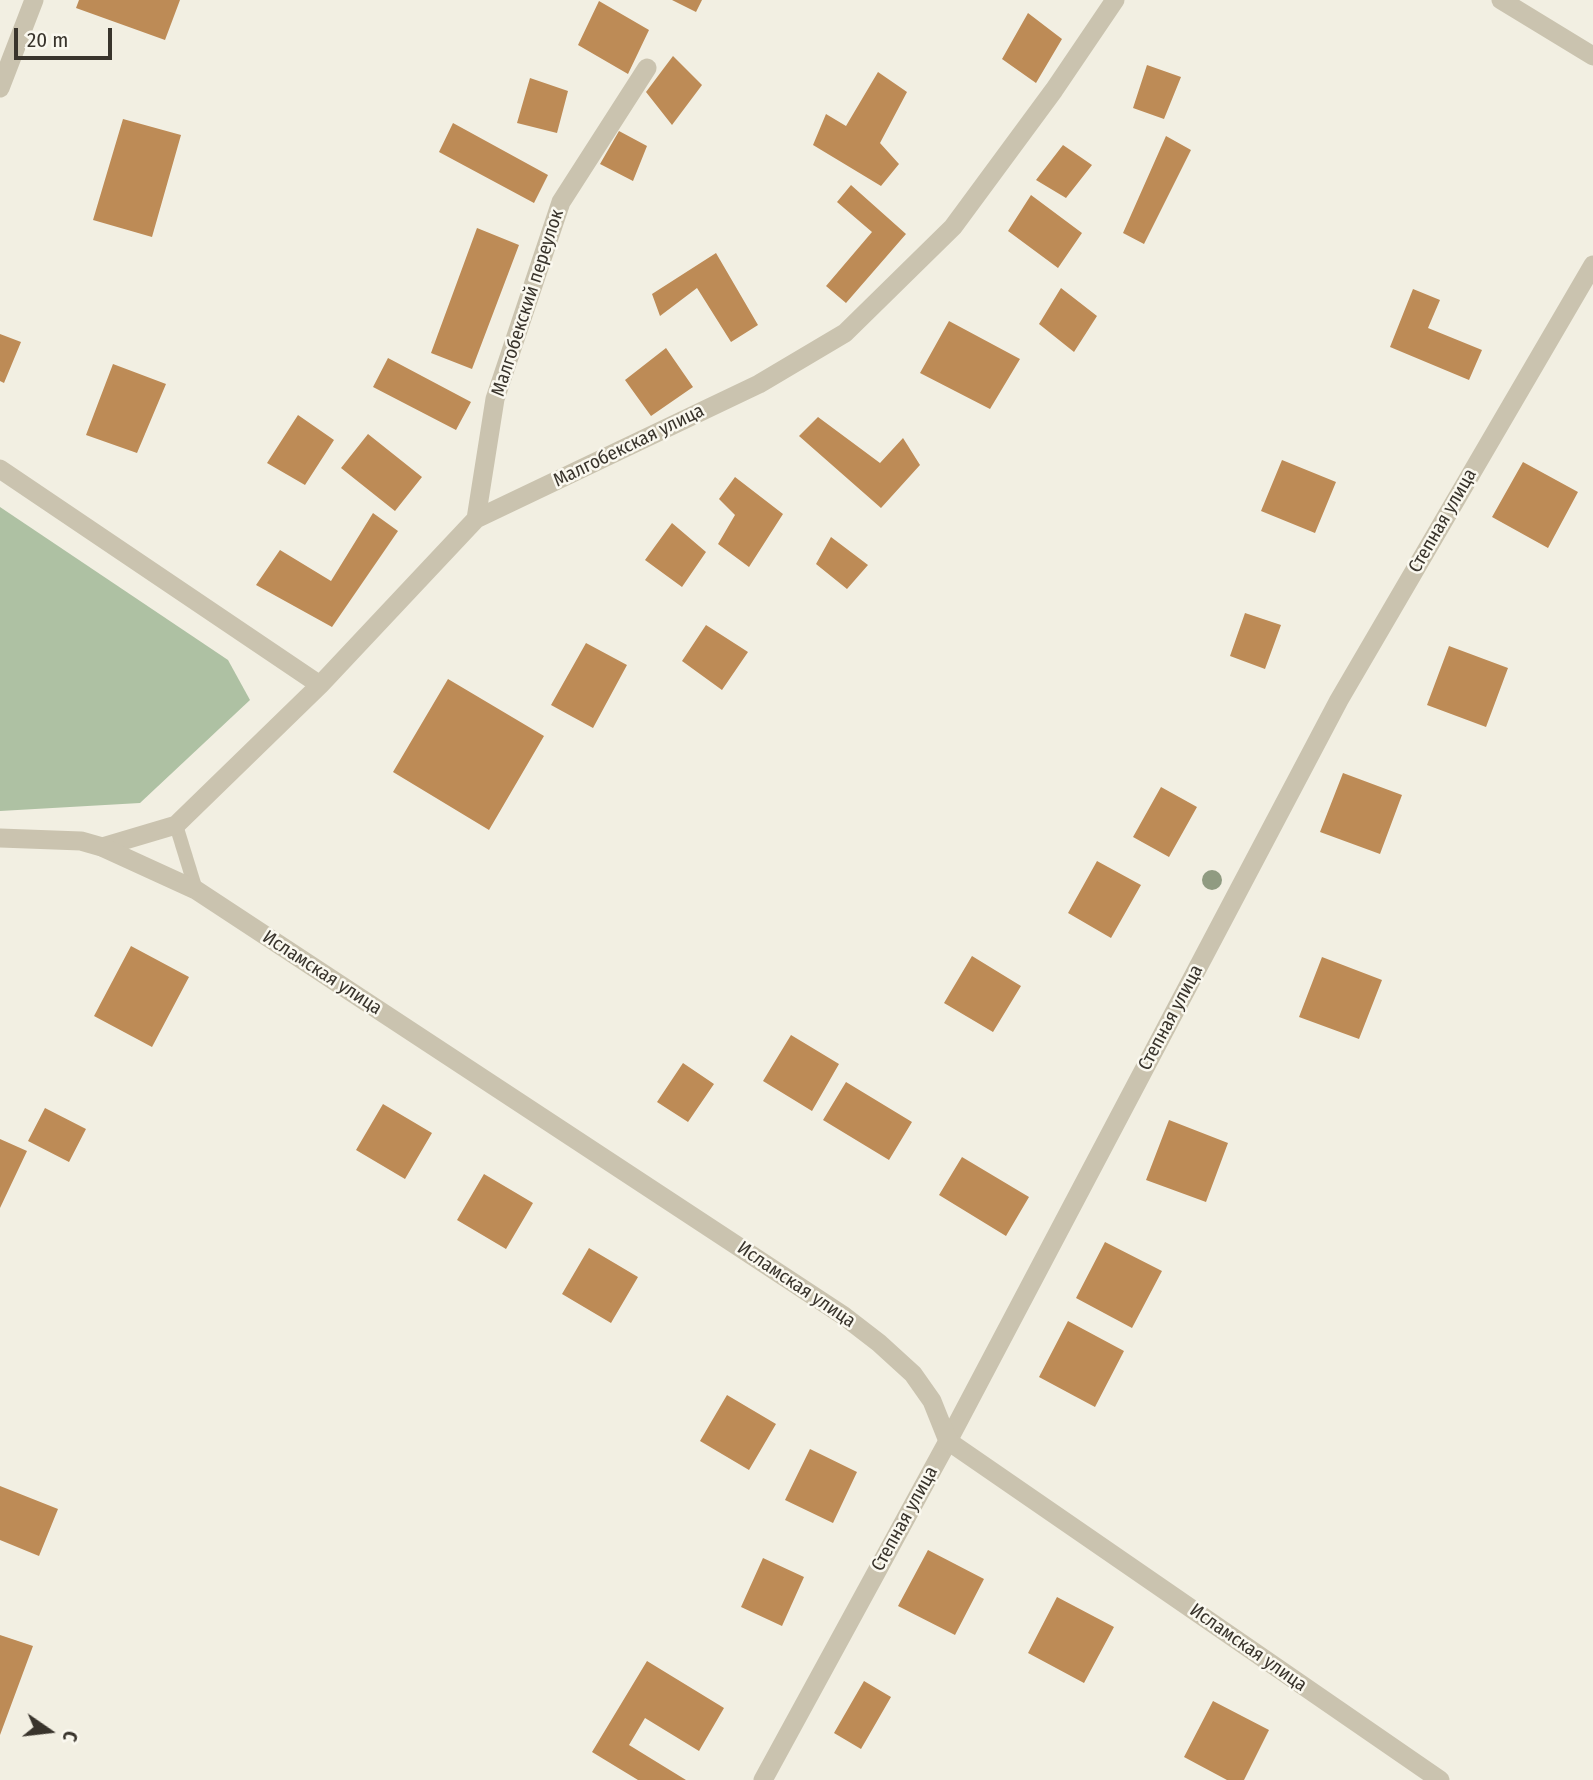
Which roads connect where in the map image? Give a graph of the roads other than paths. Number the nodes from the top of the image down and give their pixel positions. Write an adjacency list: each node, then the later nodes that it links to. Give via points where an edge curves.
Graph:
1 (34, 0): 6 (street)
2 (1115, 0): 9 (street, Малгобекская улица, via 953,227 845,333 759,384)
3 (1502, 0): 4 (street)
4 (1593, 56)
5 (647, 68): 9 (street, Малгобекский переулок, via 561,202 495,400)
6 (0, 88)
7 (1593, 265): 15 (street, Степная улица, via 1339,700)
8 (0, 469): 10 (street)
9 (476, 519): 10 (street, Малгобекская улица)
10 (320, 685): 11 (street, Малгобекская улица)
11 (176, 825): 13 (street, Малгобекская улица); 14 (lane)
12 (0, 838): 13 (street, via 81,841)
13 (102, 847): 14 (street, Исламская улица)
14 (196, 890): 15 (street, Исламская улица, via 844,1316 913,1374 932,1401)
15 (948, 1441): 16 (street, Степная улица); 17 (street, Исламская улица)
16 (763, 1780)
17 (1440, 1780)

